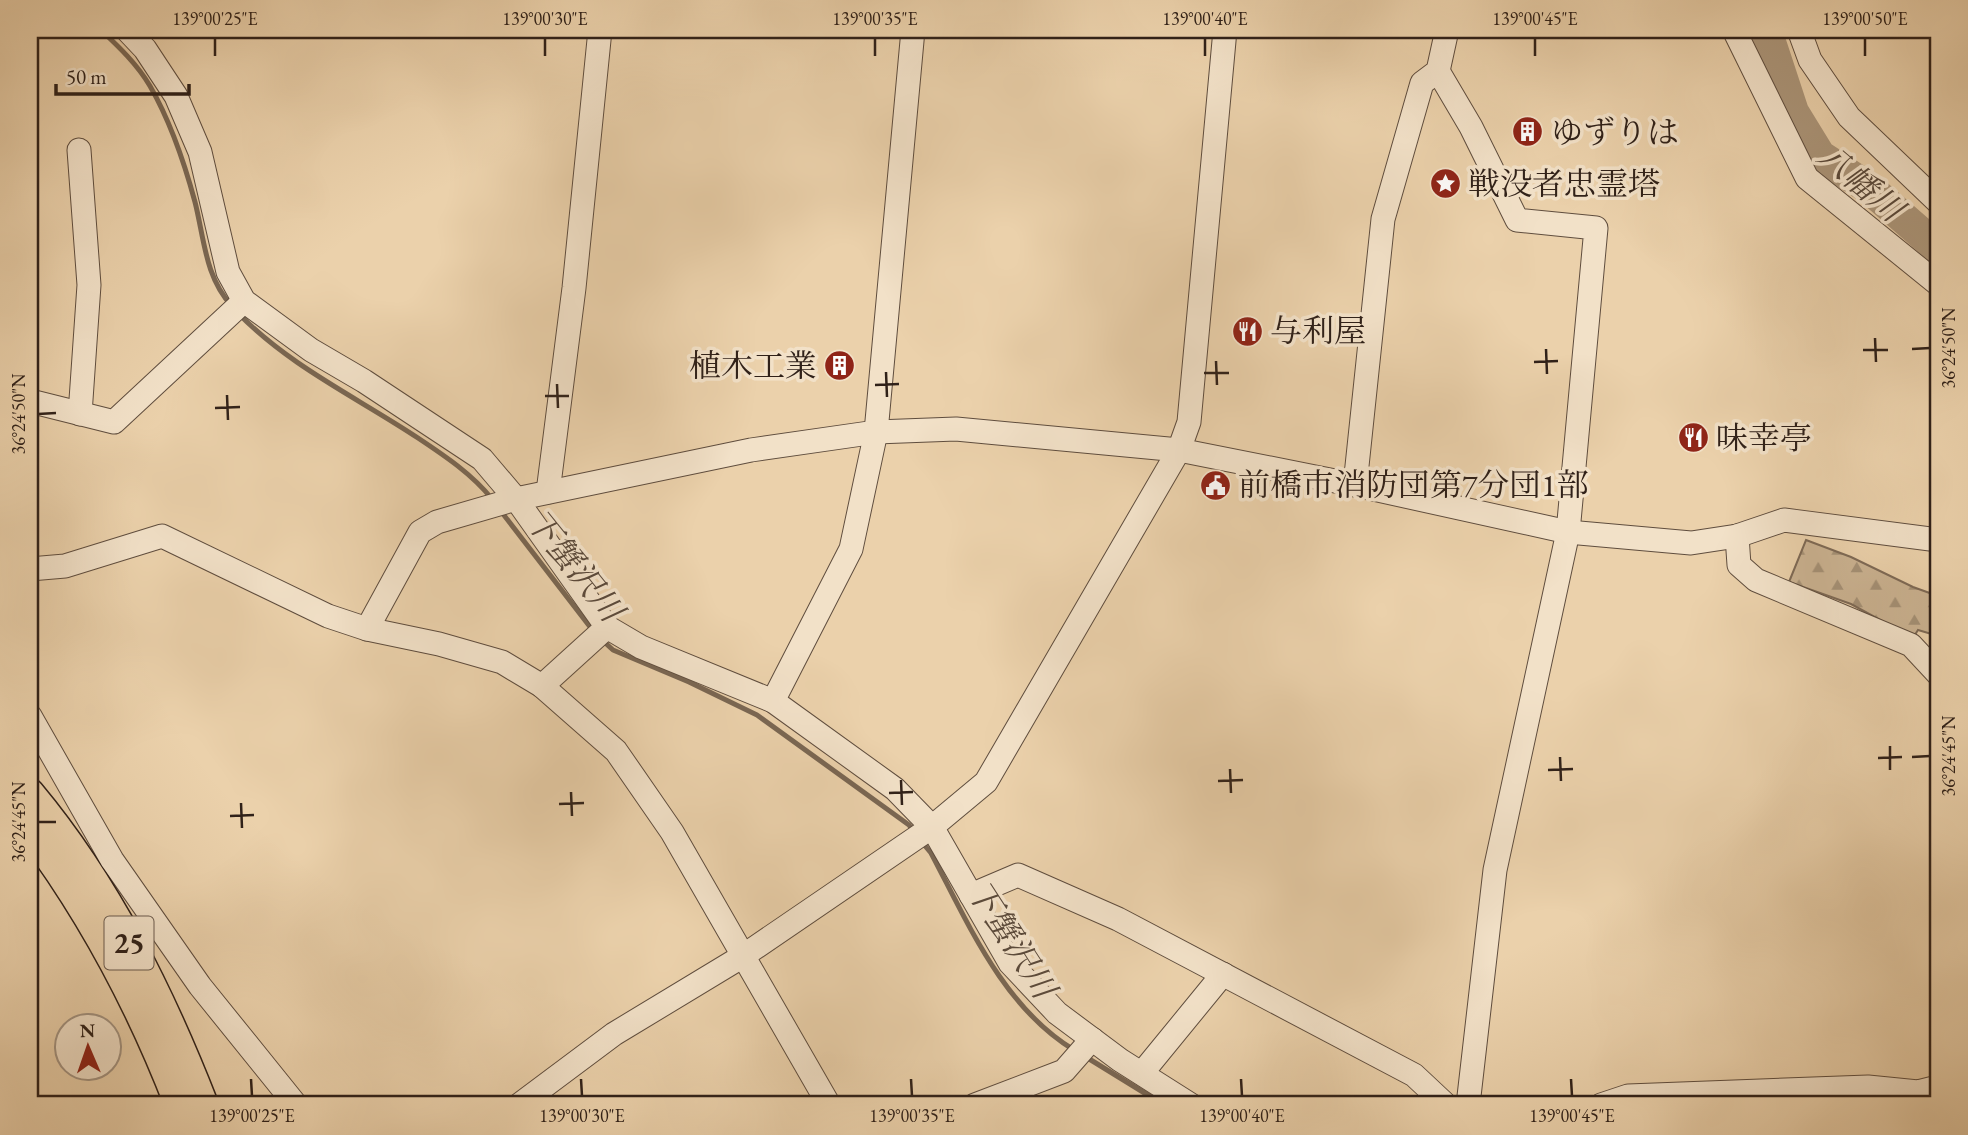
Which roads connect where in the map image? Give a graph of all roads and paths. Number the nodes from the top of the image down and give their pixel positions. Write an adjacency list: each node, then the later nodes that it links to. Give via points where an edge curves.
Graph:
1 (127, 30): 12 (street, via 176,96 200,152 228,272)
2 (600, 30): 18 (street)
3 (913, 30): 15 (street)
4 (1225, 30): 16 (street, via 1189,422)
5 (1447, 30): 8 (street)
6 (1734, 30): 11 (street, via 1807,178)
7 (1799, 30): 10 (street, via 1810,60 1849,117)
8 (1438, 71): 17 (street, via 1422,83 1383,219); 20 (street, via 1517,220 1596,228)
9 (79, 150): 14 (street, via 89,285)
10 (1938, 202)
11 (1938, 284)
12 (244, 301): 14 (street, via 114,422); 19 (street, via 311,350 482,459)
13 (30, 401): 14 (street)
14 (80, 414)
15 (876, 432): 16 (street, via 956,429); 18 (street, via 751,450); 28 (street, via 851,550)
16 (1178, 450): 17 (street); 31 (street, via 986,782)
17 (1355, 485): 20 (street)
18 (548, 492): 19 (street)
19 (516, 499): 24 (street); 25 (street, via 437,522 420,532)
20 (1568, 532): 21 (street, via 1691,543); 48 (street, via 1495,870)
21 (1737, 536): 22 (street, via 1784,520); 26 (street, via 1739,565 1756,580 1911,645)
22 (1938, 540)
23 (30, 569): 25 (street, via 65,566 162,536 328,617)
24 (607, 627): 27 (street); 28 (street, via 641,647)
25 (367, 629): 27 (street, via 502,662)
26 (1938, 674)
27 (542, 686): 34 (street, via 616,751 672,832)
28 (773, 701): 31 (street, via 895,789)
29 (30, 716): 42 (street, via 112,860 200,986)
30 (30, 793): 41 (main road, 25, via 89,875 136,955 169,1018)
31 (932, 827): 33 (street); 34 (street)
32 (30, 831): 40 (main road, 25, via 112,960)
33 (971, 895): 35 (street, via 1018,875 1118,919); 36 (street, via 1010,963 1058,1013)
34 (743, 956): 43 (street, via 614,1034); 44 (street)
35 (1223, 974): 37 (street); 47 (street, via 1414,1075)
36 (1092, 1039): 37 (street); 45 (street, via 1065,1070)
37 (1142, 1073): 46 (street)
38 (1938, 1087): 39 (street)
39 (1867, 1096): 49 (street, via 1628,1096)
40 (179, 1105)
41 (205, 1105)
42 (296, 1105)
43 (519, 1105)
44 (829, 1105)
45 (975, 1105)
46 (1191, 1105)
47 (1446, 1105)
48 (1468, 1105)
49 (1601, 1105)

